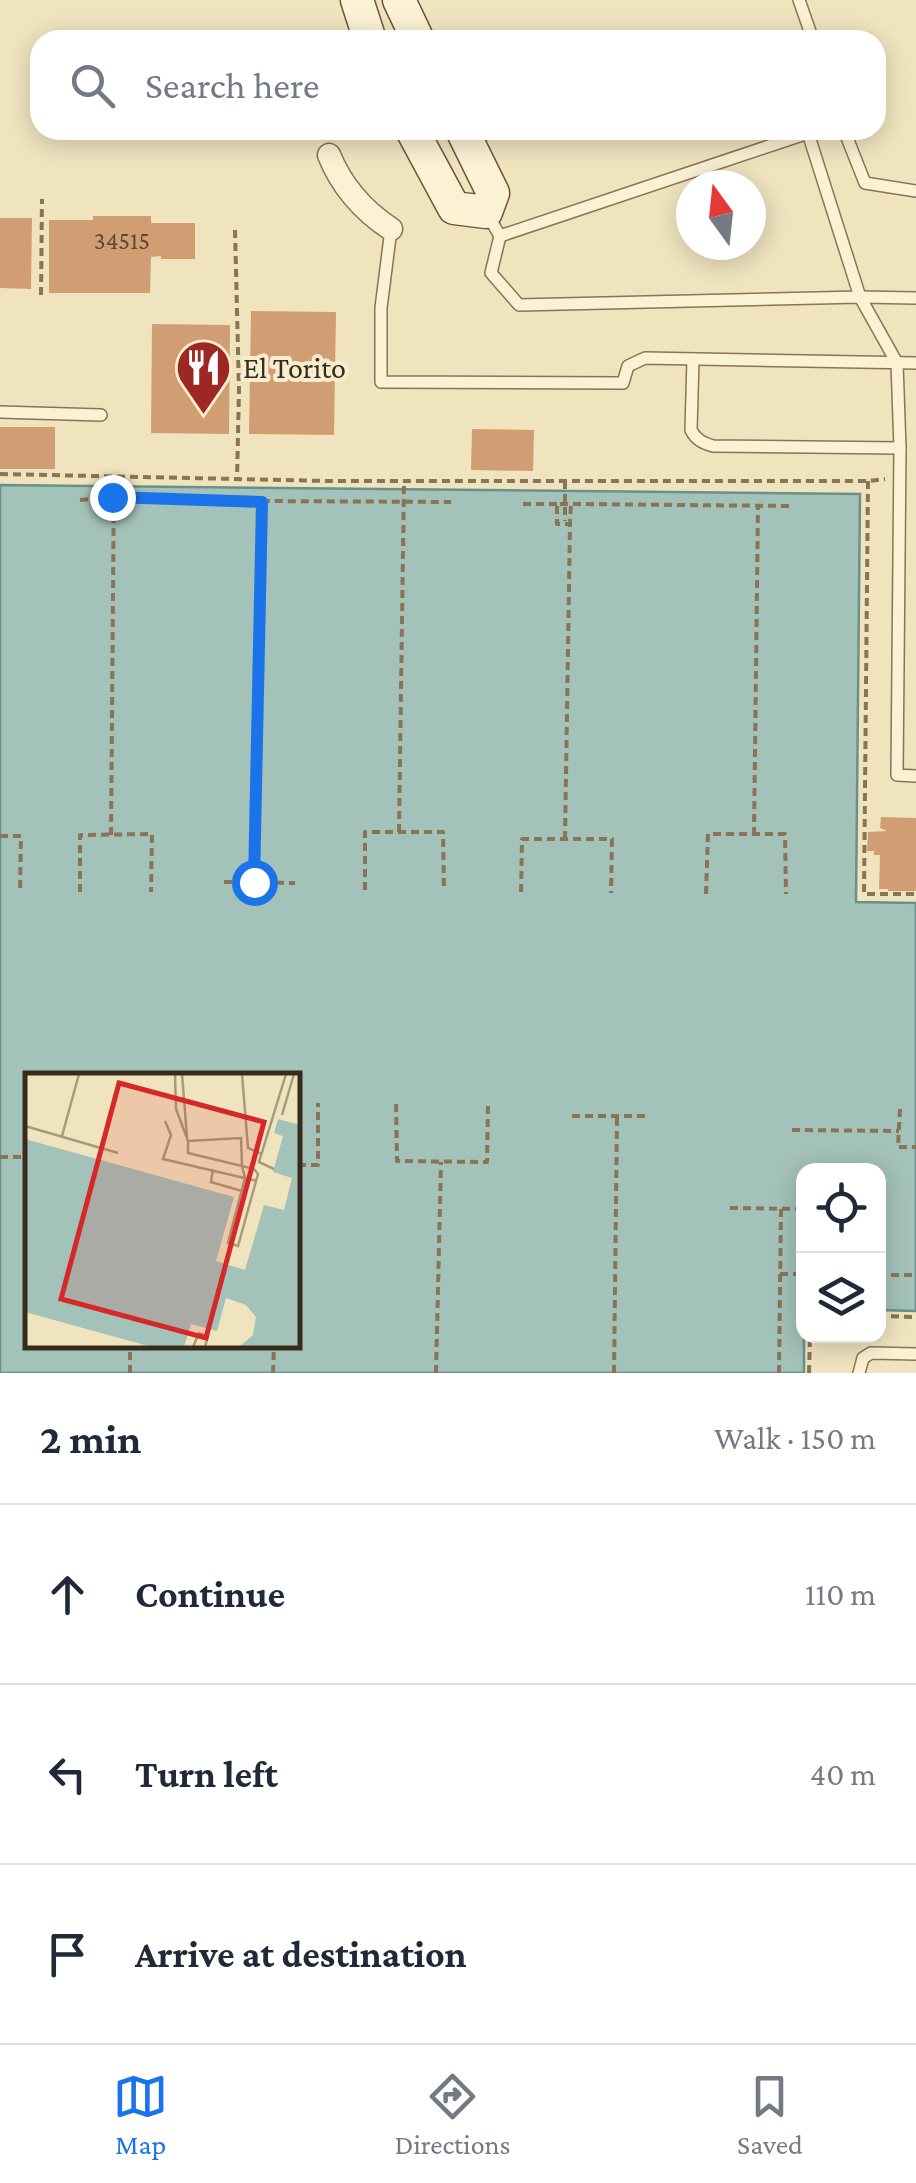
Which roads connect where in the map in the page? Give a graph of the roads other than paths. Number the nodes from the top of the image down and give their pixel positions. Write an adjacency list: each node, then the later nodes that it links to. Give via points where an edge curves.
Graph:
1 (358, 0): 4 (street)
2 (399, 0): 5 (street)
3 (799, 0): 6 (lane)
4 (367, 30)
5 (413, 30)
6 (810, 30)
7 (417, 140): 14 (street, via 454,208)
8 (467, 140): 14 (street, via 492,193)
9 (787, 140): 14 (lane)
10 (810, 140): 16 (lane)
11 (848, 140): 13 (lane, via 864,183)
12 (329, 156): 15 (street, via 352,196)
13 (916, 191)
14 (493, 224): 16 (lane, via 491,273 519,305)
15 (391, 228): 18 (lane, via 381,382 624,383 628,366 645,358)
16 (860, 297): 17 (lane); 19 (lane)
17 (916, 298)
18 (693, 359): 19 (lane); 23 (lane, via 691,430 702,442)
19 (897, 363): 20 (lane); 23 (lane)
20 (916, 364)
21 (0, 412): 22 (lane)
22 (101, 415)
23 (900, 448): 24 (lane, via 897,775)
24 (916, 776)
25 (916, 1354): 26 (lane, via 871,1353)
26 (859, 1373)

